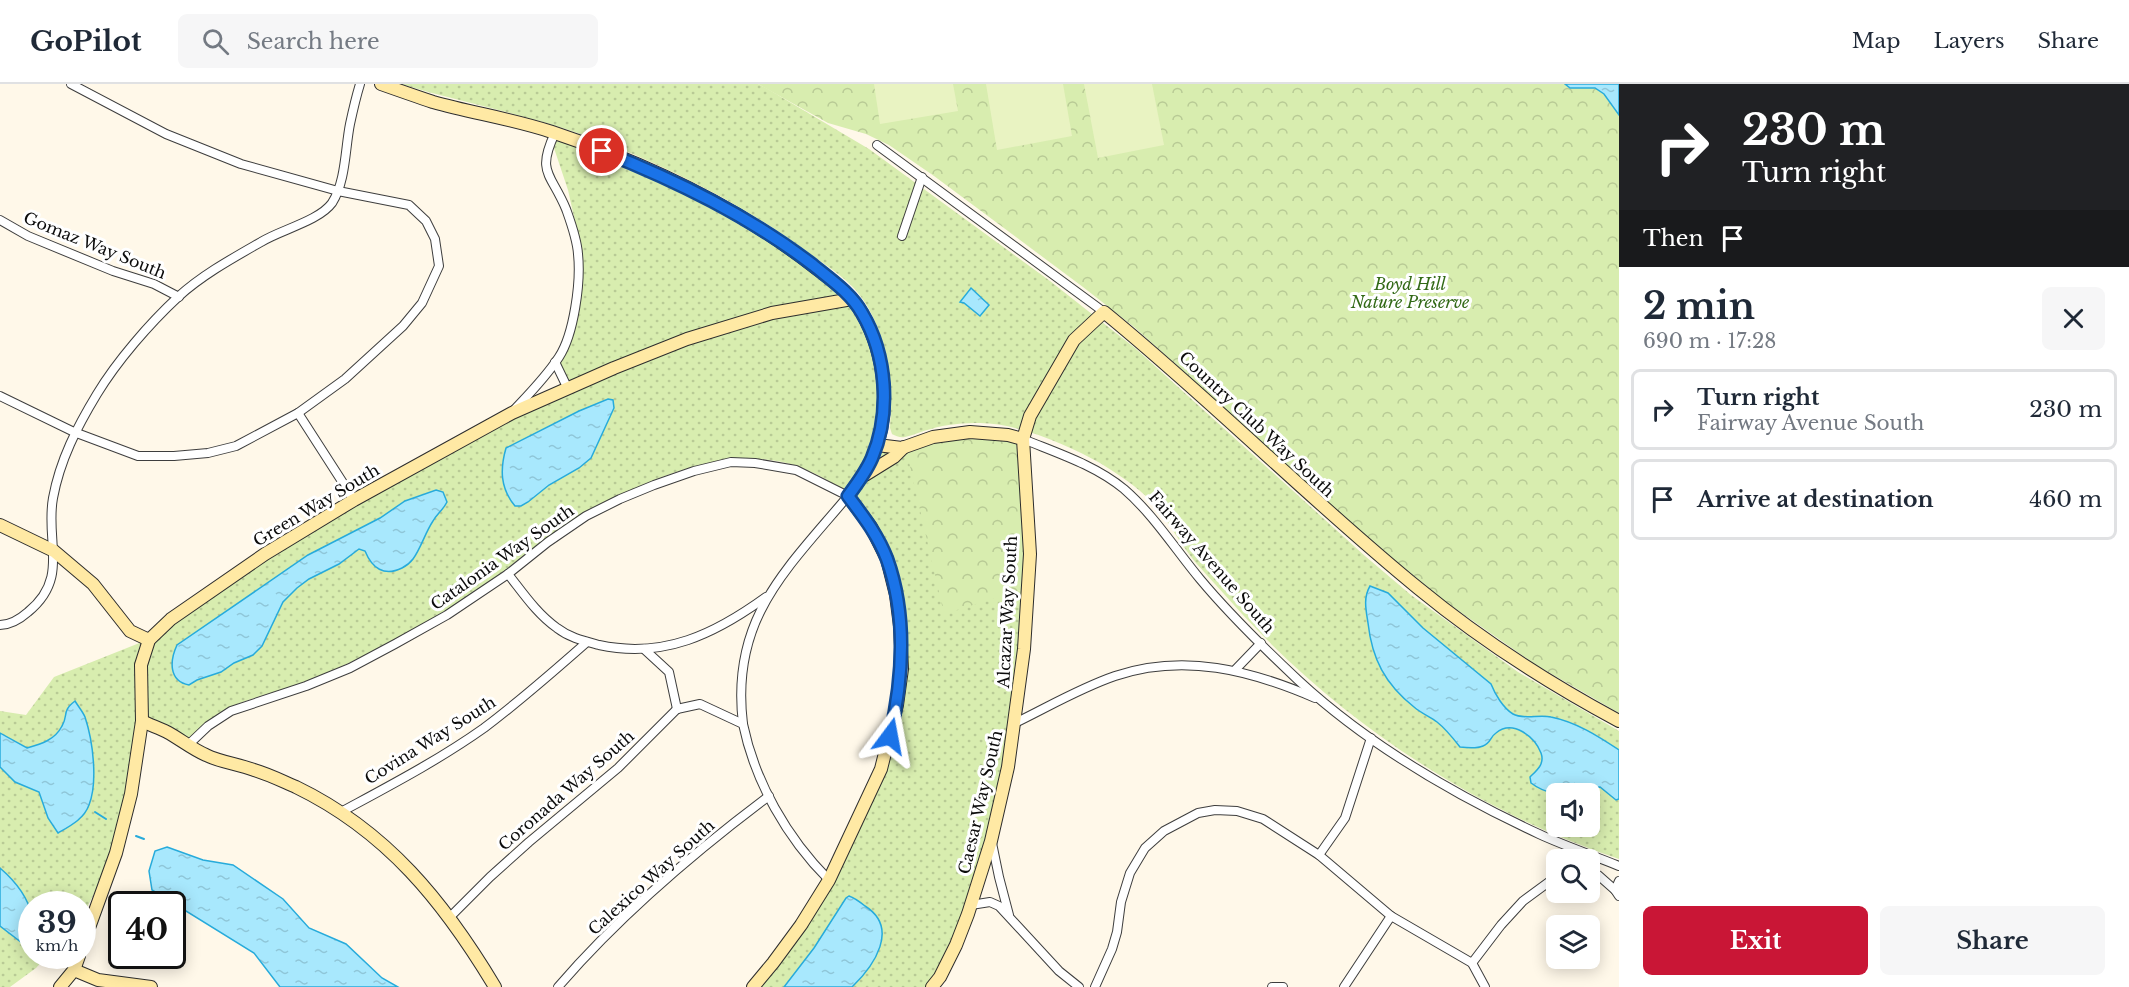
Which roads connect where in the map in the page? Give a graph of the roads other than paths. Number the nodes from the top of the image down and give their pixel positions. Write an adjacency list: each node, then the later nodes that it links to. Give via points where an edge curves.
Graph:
1 (71, 84): 7 (street, via 166,134 241,164)
2 (360, 84): 7 (street)
3 (381, 84): 4 (street)
4 (555, 133): 11 (street, via 676,182 729,210 783,243); 13 (street, Green Way South, via 544,165 567,211 578,254 571,326)
5 (877, 145): 6 (street, Country Club Way South)
6 (921, 177): 9 (street); 12 (street, Country Club Way South)
7 (338, 191): 10 (street, via 320,214 263,240); 16 (street, via 409,205 426,221 435,239 438,266 422,303 404,326 345,379)
8 (0, 220): 10 (street, Gomaz Way South, via 38,240)
9 (902, 236)
10 (179, 297): 19 (street, via 135,343)
11 (852, 299): 14 (street, Green Way South, via 780,312 687,339); 18 (street, via 862,312 879,354 884,397)
12 (1104, 312): 20 (street, Alcazar Way South, via 1074,340 1030,416); 39 (street, Country Club Way South, via 1168,364 1419,589 1532,670)
13 (555, 362): 14 (street); 17 (street, Green Way South)
14 (568, 389): 17 (street, Green Way South)
15 (0, 396): 19 (street)
16 (298, 413): 19 (street, via 236,446 174,456 138,456); 25 (street)
17 (512, 413): 25 (street, Green Way South)
18 (881, 428): 21 (street, via 894,440); 22 (street)
19 (74, 432): 27 (street, via 52,500 50,532)
20 (1023, 439): 21 (street, Fairway Avenue South, via 970,432); 33 (street, Fairway Avenue South, via 1095,470 1142,505 1201,580); 40 (street, Alcazar Way South, via 1030,554)
21 (909, 445): 22 (street, Fairway Avenue South); 23 (street)
22 (877, 446): 23 (street)
23 (861, 477): 24 (street)
24 (848, 496): 28 (street, Catalonia Way South, via 796,470 731,462 694,471 586,516); 29 (street); 52 (street, via 871,527 887,559 897,606 902,669 881,769)
25 (354, 500): 31 (street, Green Way South, via 219,585)
26 (0, 525): 27 (street)
27 (54, 551): 30 (street, via 46,591 36,606 20,619); 31 (street, via 93,584 130,631)
28 (508, 574): 32 (street, via 544,618); 43 (street, Catalonia Way South, via 447,615 350,668 231,711)
29 (768, 595): 34 (street, via 738,618 709,633); 41 (street, via 746,646 741,672)
30 (0, 625)
31 (149, 640): 38 (street, via 141,665)
32 (587, 642): 34 (street); 45 (street, Covina Way South, via 483,729)
33 (1261, 643): 35 (street); 36 (street, Fairway Avenue South)
34 (644, 649): 37 (street, via 669,672)
35 (1235, 670): 36 (street, Caesar Way South); 40 (street, Caesar Way South, via 1179,665 1126,673 1091,685)
36 (1323, 701): 42 (street, Fairway Avenue South)
37 (677, 709): 41 (street, via 700,704); 58 (street, Coronada Way South, via 618,768 529,842)
38 (142, 721): 43 (street); 56 (street, via 131,794)
39 (1619, 721)
40 (1015, 723): 46 (street, Caesar Way South)
41 (743, 724): 44 (street, via 753,761)
42 (1371, 738): 47 (street, Fairway Avenue South, via 1454,792); 48 (street, via 1345,818)
43 (188, 746): 45 (street, via 296,787)
44 (770, 796): 52 (street, via 808,859); 66 (street, Calexico Way South, via 711,840 636,906)
45 (341, 812): 58 (street, via 403,863)
46 (992, 841): 55 (street, Caesar Way South); 59 (street)
47 (1577, 849)
48 (1319, 855): 57 (street); 70 (street, via 1263,819 1237,812 1198,813 1164,831 1145,848 1130,873 1120,902 1112,949)
49 (1600, 858): 50 (street, Fairway Avenue South)
50 (1619, 866)
51 (1600, 876): 54 (street)
52 (829, 880): 67 (street, via 801,925)
53 (1546, 884): 60 (street, via 1523,901)
54 (1618, 889)
55 (971, 905): 59 (street, via 990,902); 68 (street, Caesar Way South, via 957,945)
56 (96, 908)
57 (1391, 916): 60 (street); 73 (street)
58 (450, 917): 65 (street)
59 (1010, 918): 69 (street)
60 (1472, 963): 74 (street)
61 (74, 970): 62 (street); 63 (street)
62 (97, 983): 64 (street)
63 (60, 987)
64 (151, 987)
65 (495, 987)
66 (558, 987)
67 (753, 987)
68 (932, 987)
69 (1079, 987)
70 (1095, 987)
71 (1272, 987): 72 (street)
72 (1283, 987)
73 (1344, 987)
74 (1485, 987)

